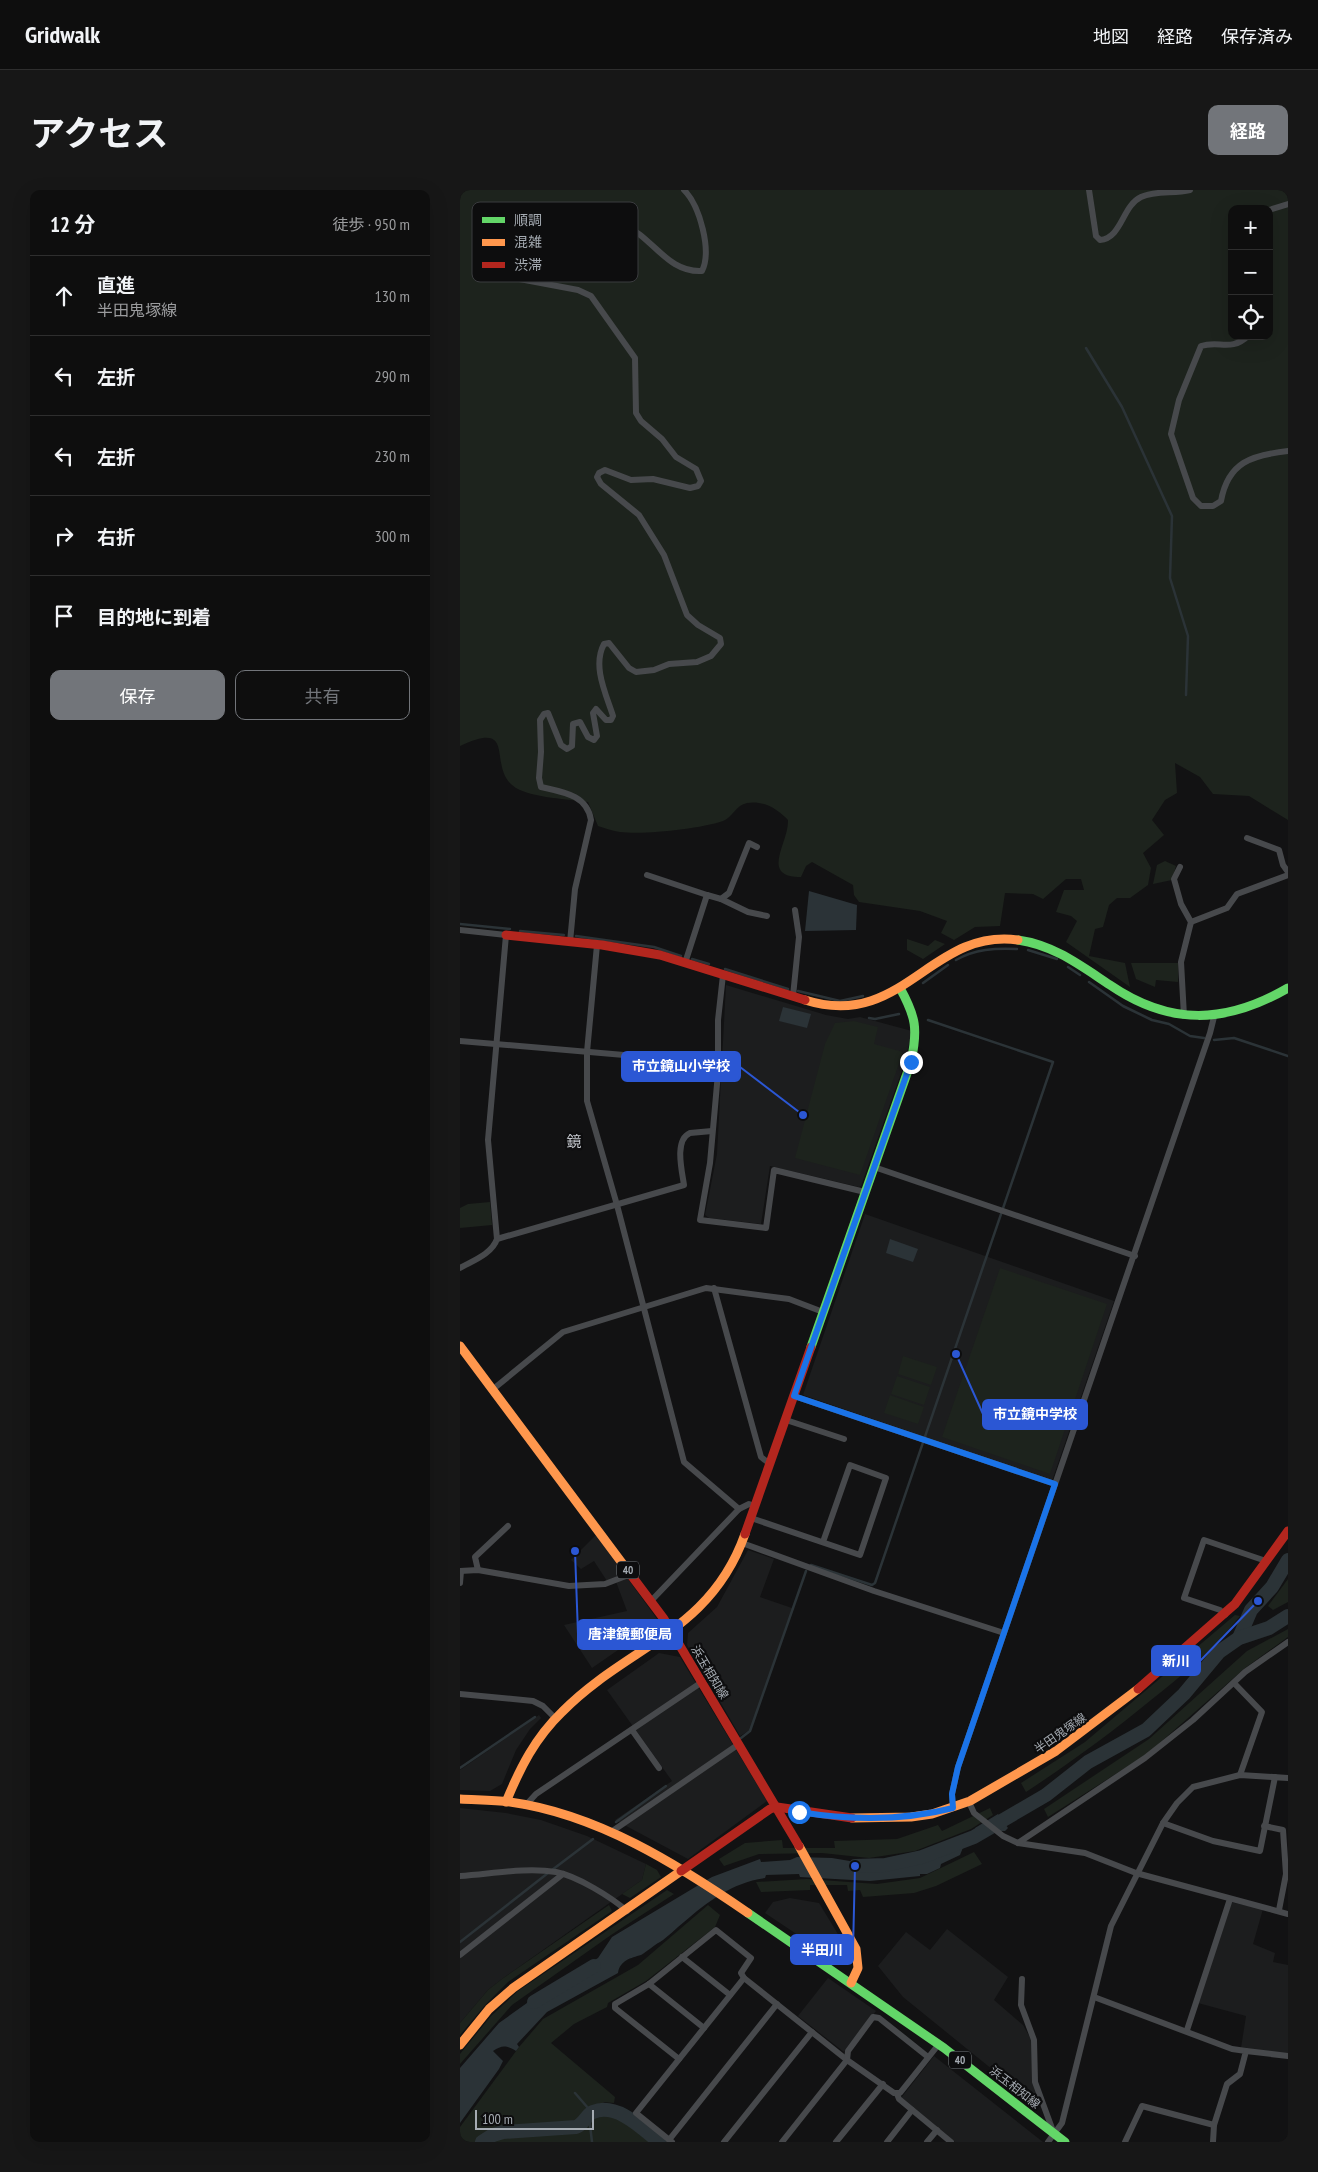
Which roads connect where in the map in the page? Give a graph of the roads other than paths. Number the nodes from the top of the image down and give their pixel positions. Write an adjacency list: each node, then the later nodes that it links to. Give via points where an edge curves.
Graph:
1 (684, 190): 6 (street, via 701,220 707,262 702,271 680,268)
2 (1089, 190): 3 (street, via 1096,236 1100,240 1114,234 1138,198 1150,193)
3 (1190, 190)
4 (1288, 204): 5 (street)
5 (1273, 209)
6 (638, 233)
7 (539, 282): 22 (street, via 591,296 635,358 636,413 676,457 696,469 701,481 698,486 690,488 652,479 631,480 605,470 597,477 601,484 639,515 664,555 687,615 720,638 721,644 711,656 697,662 636,672 609,643 604,644 598,660 612,720 606,720 596,709 593,713 597,736 594,740 588,737 580,722 573,724 572,746 567,749 562,745 548,713 540,720 541,788 578,798 589,811 591,820 575,889)
8 (1244, 340): 9 (street, via 1240,344 1200,346 1179,400 1172,434 1193,498 1200,506 1213,506 1221,501 1224,486 1234,469 1261,454)
9 (1288, 451)
10 (1247, 838): 13 (street, via 1279,850)
11 (757, 847): 16 (street, via 749,843 729,893)
12 (1180, 867): 19 (street, via 1174,879 1181,904)
13 (1288, 874): 19 (street, via 1236,894 1228,908)
14 (646, 875): 15 (street)
15 (707, 895): 16 (street); 24 (street)
16 (722, 899): 18 (street, via 748,912)
17 (795, 910): 28 (street, via 799,937)
18 (767, 916)
19 (1191, 922): 29 (street, via 1181,962)
20 (460, 930): 21 (street)
21 (506, 935): 22 (street); 32 (street)
22 (570, 942): 23 (street)
23 (597, 945): 24 (street); 33 (street)
24 (684, 962): 25 (street)
25 (723, 975): 28 (street); 34 (street)
26 (900, 988): 28 (street, via 856,1007 827,1006); 29 (street, via 957,951 982,941 1011,939 1051,947 1127,997 1150,1008); 36 (street, via 917,1020 918,1030 911,1062)
27 (1288, 988): 30 (street, via 1248,1009)
28 (793, 996)
29 (1184, 1016): 30 (street)
30 (1214, 1017): 40 (street)
31 (460, 1041): 32 (street)
32 (495, 1044): 33 (street); 39 (street, via 488,1140)
33 (587, 1052): 34 (street); 38 (street, via 587,1101)
34 (717, 1063): 35 (street)
35 (712, 1131): 37 (street, via 700,1220 766,1228 774,1170); 38 (street, via 690,1133 683,1140 680,1161 684,1185)
36 (874, 1167): 37 (street); 40 (street)
37 (865, 1192): 44 (street)
38 (617, 1205): 39 (street); 43 (street)
39 (497, 1239): 41 (street, via 485,1254)
40 (1135, 1256): 51 (street)
41 (460, 1268)
42 (714, 1288): 43 (street); 44 (street, via 789,1299); 50 (street, via 762,1457)
43 (644, 1307): 46 (street, via 563,1332); 53 (street, via 684,1462)
44 (823, 1312): 47 (street)
45 (460, 1346): 46 (street, 浜玉相知線 / 40)
46 (492, 1390): 62 (street, 浜玉相知線 / 40)
47 (794, 1396): 48 (street); 51 (street)
48 (786, 1420): 49 (street); 50 (street)
49 (844, 1439)
50 (770, 1464): 52 (street)
51 (1055, 1484): 67 (street)
52 (755, 1506): 53 (street, via 749,1504); 54 (street)
53 (739, 1509): 64 (street)
54 (751, 1518): 57 (street); 58 (street)
55 (508, 1526): 60 (street, via 475,1557)
56 (1288, 1531): 59 (street, 半田鬼塚線)
57 (823, 1542): 57 (street, via 860,1555 886,1478 850,1465)
58 (742, 1543): 66 (street, via 708,1600); 67 (street, via 874,1591)
59 (1266, 1561): 65 (street, 半田鬼塚線); 65 (street, via 1204,1540 1184,1598 1220,1610)
60 (478, 1570): 61 (street); 62 (street, via 569,1586 605,1584)
61 (461, 1571): 63 (street)
62 (631, 1574): 64 (street, 浜玉相知線 / 40)
63 (460, 1583)
64 (651, 1601): 66 (street, 浜玉相知線 / 40)
65 (1224, 1615): 81 (street, 半田鬼塚線, via 1084,1733 1020,1775)
66 (672, 1631): 69 (street, 浜玉相知線 / 40); 72 (street, via 585,1691)
67 (1004, 1633): 84 (street, via 958,1767 952,1794)
68 (1288, 1642): 70 (street)
69 (702, 1682): 73 (street); 74 (street, 浜玉相知線 / 40)
70 (1234, 1683): 76 (street, via 1262,1712); 88 (street, via 1145,1758)
71 (460, 1694): 72 (street, via 533,1701 544,1706)
72 (554, 1717): 80 (street, via 526,1756)
73 (632, 1730): 75 (street); 82 (street, via 536,1794)
74 (739, 1744): 83 (street, 浜玉相知線 / 40); 87 (street)
75 (659, 1768)
76 (1240, 1775): 77 (street); 85 (street, via 1193,1787)
77 (1275, 1777): 78 (street); 86 (street)
78 (1288, 1778)
79 (460, 1799): 80 (street, 浜玉相知線 / 40)
80 (506, 1802): 82 (street, 浜玉相知線 / 40)
81 (969, 1802): 84 (street, 半田鬼塚線); 88 (street, via 974,1813)
82 (525, 1806): 87 (street, 浜玉相知線 / 40, via 565,1815)
83 (777, 1807): 84 (street, 半田鬼塚線, via 825,1816 902,1818); 89 (street); 101 (street, 浜玉相知線 / 40, via 854,1944 860,1960 858,1973)
84 (953, 1808)
85 (1163, 1823): 86 (street, via 1212,1841 1260,1851); 90 (street)
86 (1264, 1826): 95 (street, via 1283,1830 1286,1874)
87 (611, 1832): 89 (street, 浜玉相知線 / 40, via 647,1848)
88 (1018, 1843): 90 (street, via 1085,1853)
89 (686, 1873): 94 (street); 101 (street, 浜玉相知線 / 40)
90 (1136, 1873): 93 (street); 104 (street, via 1111,1926)
91 (563, 1874): 92 (street, via 546,1871); 94 (street, via 615,1900); 97 (street)
92 (460, 1876)
93 (1230, 1899): 95 (street); 107 (street)
94 (627, 1910): 110 (street, via 513,1988 488,2010)
95 (1278, 1910): 96 (street)
96 (1288, 1914)
97 (460, 1955)
98 (682, 1957): 99 (street, via 716,1930 750,1958 741,1973); 102 (street); 103 (street)
99 (744, 1978): 103 (street); 105 (street)
100 (1022, 1978): 121 (street, via 1021,2005 1034,2040 1035,2082)
101 (851, 1983): 109 (street, 浜玉相知線 / 40)
102 (649, 1984): 106 (street); 114 (street, via 615,2004 615,2008)
103 (730, 1995): 106 (street)
104 (1094, 1997): 107 (street); 121 (street, via 1062,2123)
105 (777, 2004): 108 (street); 122 (street)
106 (704, 2028): 114 (street)
107 (1187, 2030): 111 (street, via 1232,2049)
108 (812, 2032): 115 (street); 123 (street)
109 (939, 2044): 113 (street); 121 (street, 浜玉相知線 / 40)
110 (460, 2045)
111 (1246, 2051): 112 (street); 119 (street, via 1240,2074 1227,2084)
112 (1288, 2056)
113 (928, 2057): 115 (street, via 879,2018 873,2017 848,2051); 117 (street)
114 (679, 2059): 122 (street, via 636,2113)
115 (847, 2060): 116 (street); 124 (street)
116 (883, 2084): 117 (street); 125 (street)
117 (897, 2094): 118 (street)
118 (912, 2110): 120 (street); 126 (street)
119 (1214, 2126): 131 (street, via 1142,2106); 132 (street)
120 (937, 2130): 127 (street); 128 (street)
121 (1054, 2133): 129 (street); 130 (street, 浜玉相知線 / 40)
122 (670, 2141)
123 (724, 2142)
124 (782, 2142)
125 (836, 2142)
126 (887, 2142)
127 (927, 2142)
128 (951, 2142)
129 (1048, 2142)
130 (1065, 2142)
131 (1125, 2142)
132 (1213, 2142)

